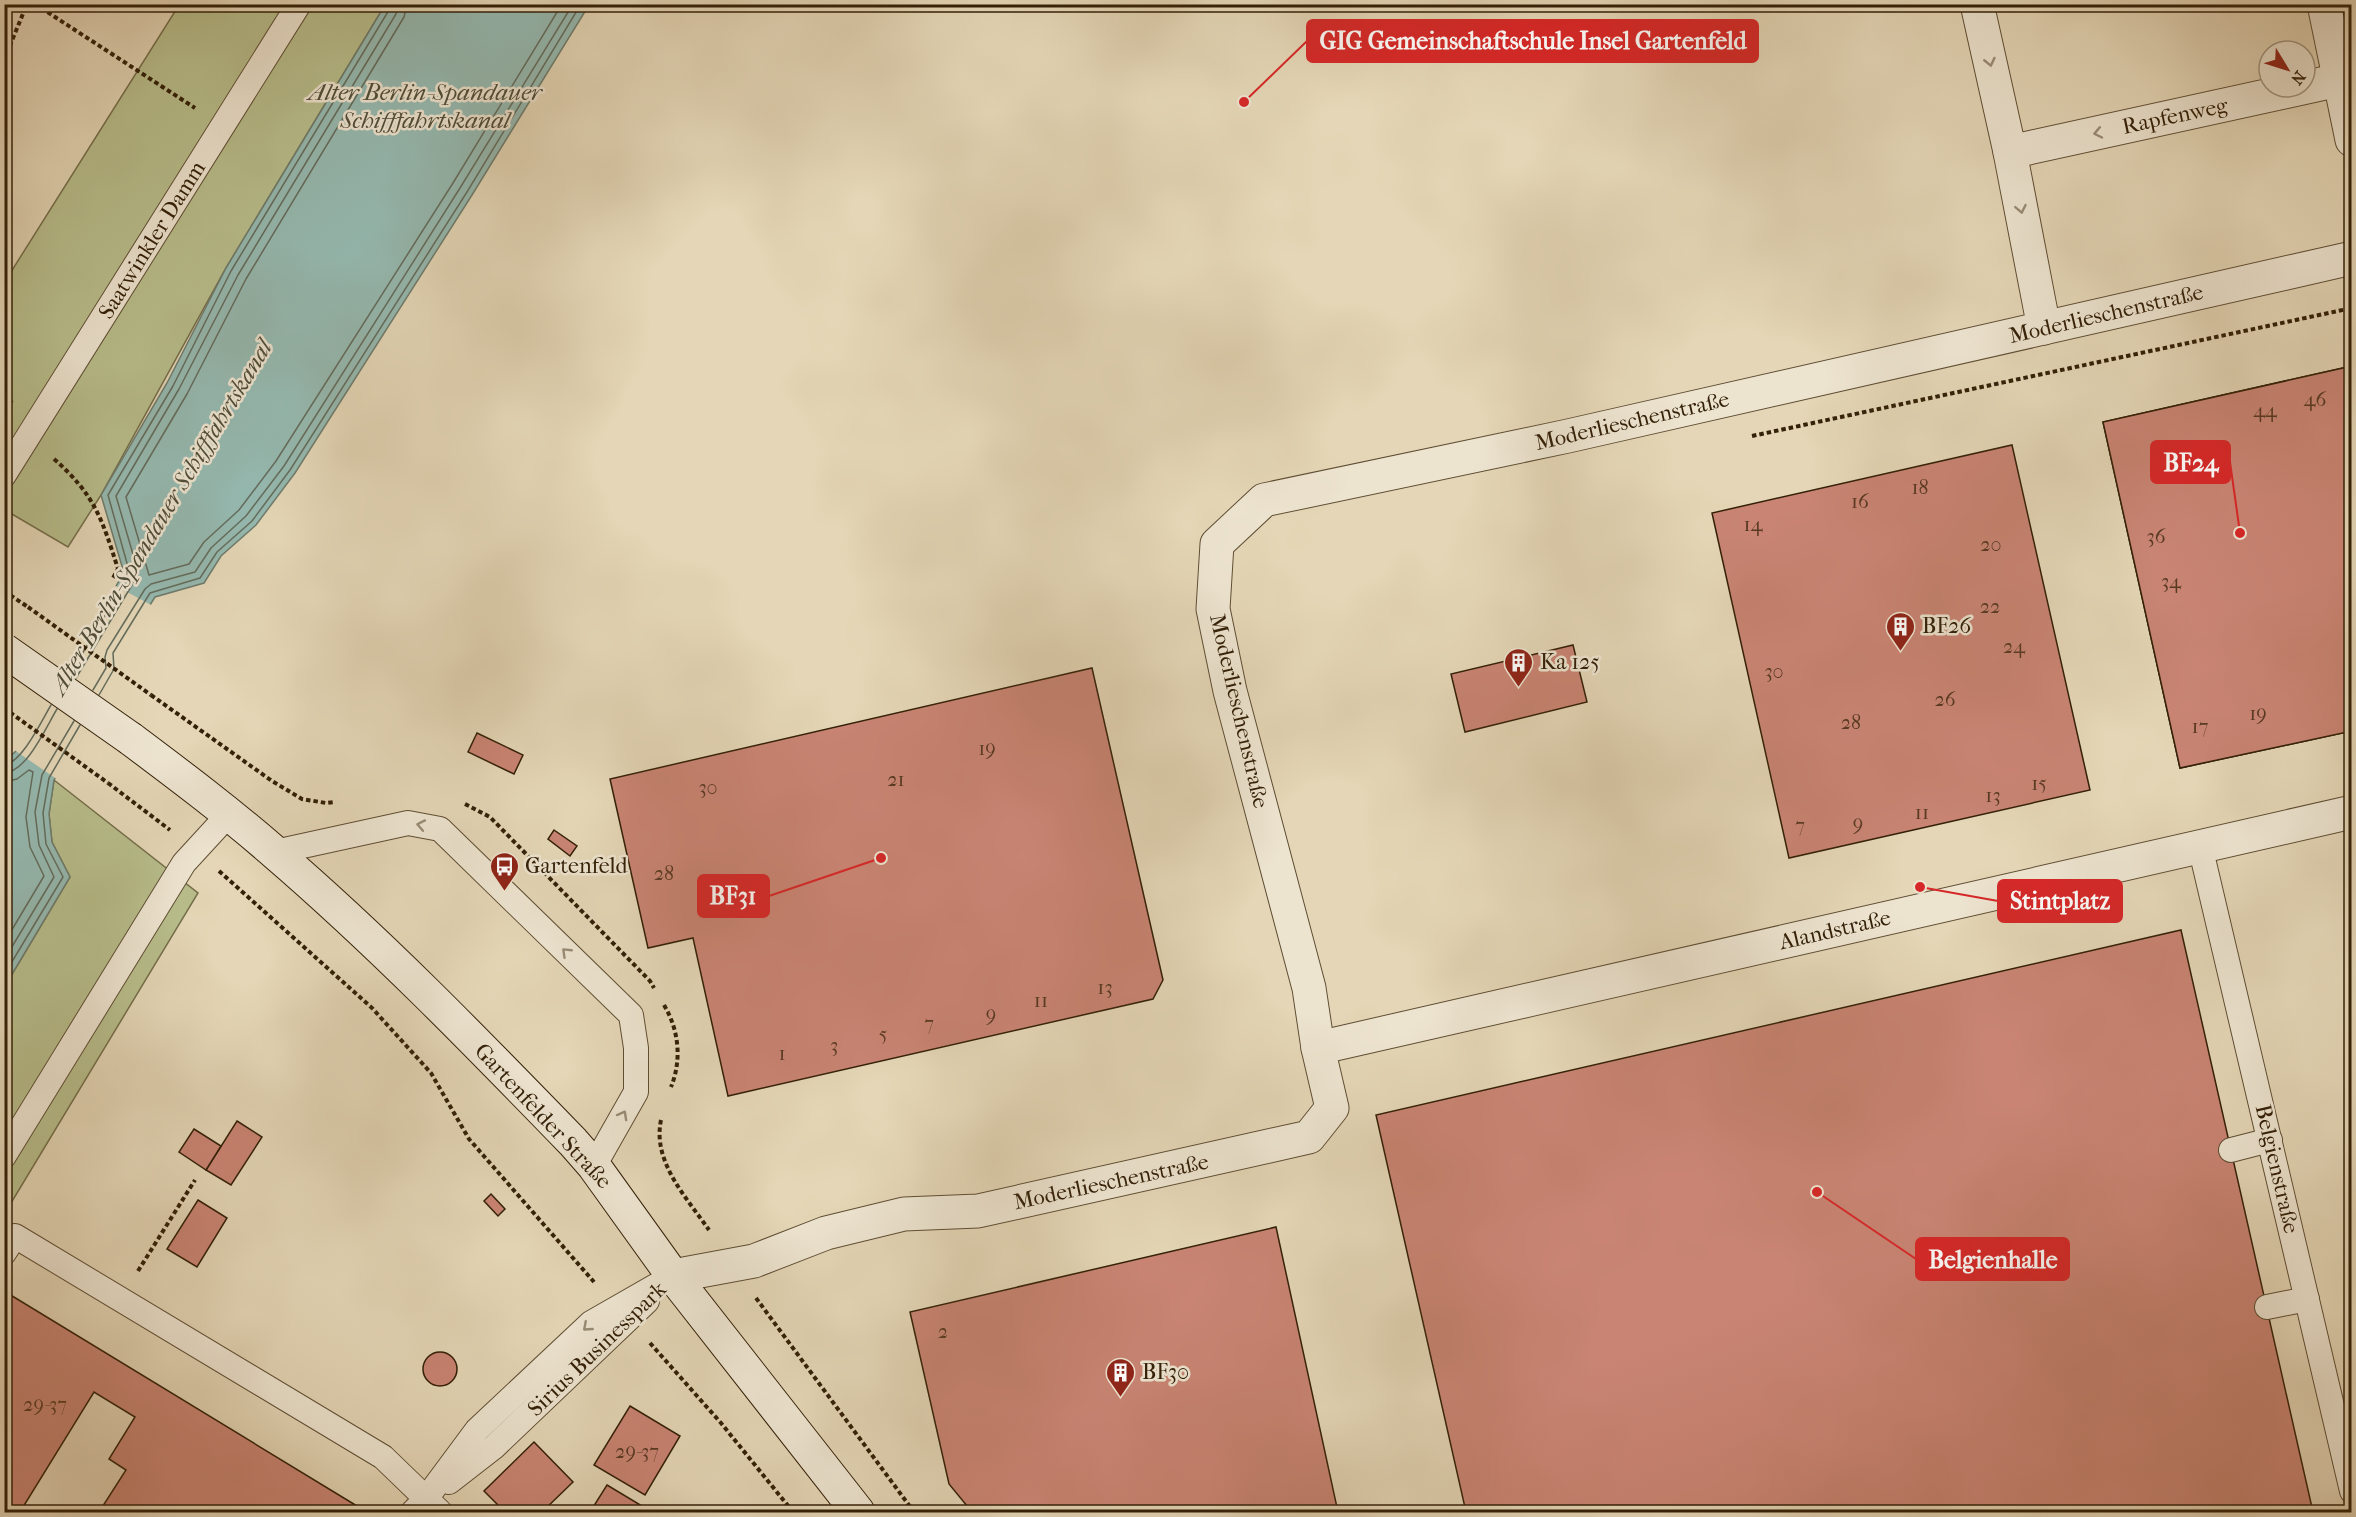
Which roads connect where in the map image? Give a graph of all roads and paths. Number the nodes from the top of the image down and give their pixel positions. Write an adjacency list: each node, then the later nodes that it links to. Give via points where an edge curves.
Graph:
1 (27, 4): 6 (path)
2 (35, 4): 8 (path)
3 (299, 4): 8 (lane, Saatwinkler Damm)
4 (1977, 4): 10 (street, one-way to 10)
5 (2324, 4): 7 (street)
6 (4, 60)
7 (2340, 80): 9 (street); 10 (street, Rapfenweg, one-way to 10)
8 (224, 126): 15 (lane, Saatwinkler Damm)
9 (2352, 140)
10 (2010, 152): 13 (street, one-way to 13)
11 (2352, 258): 13 (street, Moderlieschenstraße)
12 (2352, 308): 14 (path)
13 (2044, 328): 27 (street, Moderlieschenstraße, via 1264,501 1217,544 1213,609 1230,691 1310,988)
14 (1744, 438)
15 (27, 439): 16 (lane, Saatwinkler Damm); 17 (path, via 74,476 95,505 118,569)
16 (4, 475)
17 (112, 580)
18 (4, 591): 21 (path, bridge)
19 (4, 650): 23 (street, Gartenfelder Straße, bridge)
20 (4, 708): 25 (path, bridge)
21 (170, 709)
22 (2352, 812): 24 (street, Alandstraße)
23 (229, 814): 25 (lane); 26 (street, Gartenfelder Straße)
24 (2200, 846): 27 (street, Alandstraße); 28 (lane, Belgienstraße)
25 (195, 851): 30 (lane); 40 (path, via 380,1016 431,1073 469,1139)
26 (275, 852): 31 (street, Gartenfelder Straße, via 422,988); 31 (lane, one-way to 26, via 636,1092 631,1015 440,829 408,823)
27 (1318, 1048): 35 (street, Moderlieschenstraße, via 1332,1108 1309,1137 978,1210 904,1214 826,1233)
28 (2270, 1140): 29 (lane); 38 (lane, Belgienstraße)
29 (2231, 1150)
30 (4, 1156)
31 (594, 1166): 36 (street, Gartenfelder Straße)
32 (195, 1180): 37 (path)
33 (676, 1185): 35 (path)
34 (4, 1253): 37 (lane, via 15,1236)
35 (734, 1265): 36 (street, Moderlieschenstraße); 45 (path)
36 (673, 1276): 40 (lane, Sirius Businesspark); 44 (street, Gartenfelder Straße)
37 (120, 1299): 42 (lane, via 383,1457)
38 (2307, 1299): 39 (lane); 41 (lane, Belgienstraße)
39 (2267, 1307)
40 (623, 1314): 42 (lane, Sirius Businesspark, via 494,1447); 43 (path, via 721,1423)
41 (2352, 1491)
42 (426, 1508)
43 (793, 1512)
44 (858, 1512)
45 (914, 1512)

